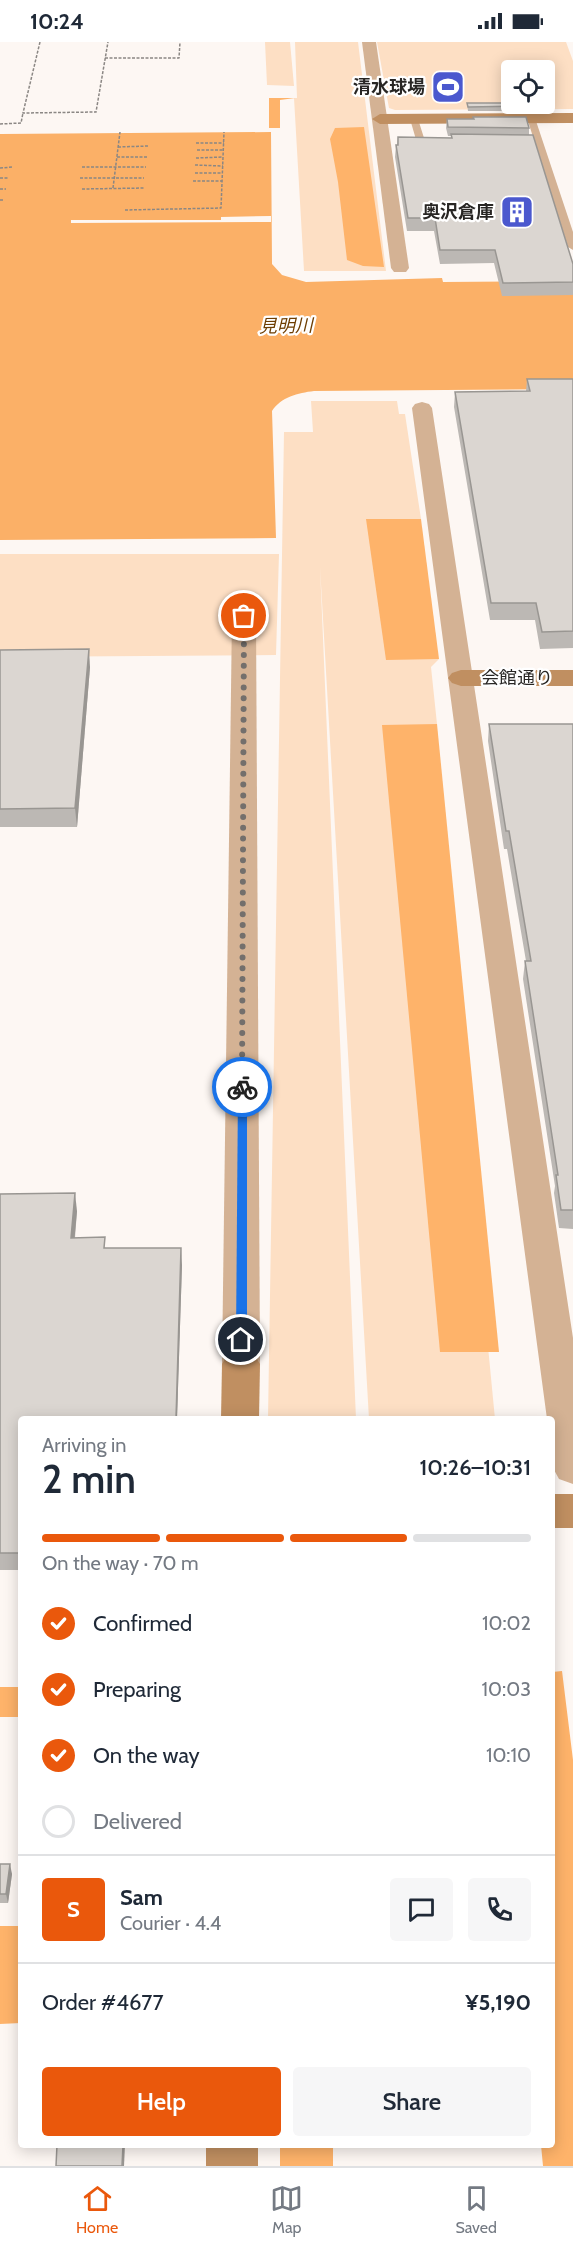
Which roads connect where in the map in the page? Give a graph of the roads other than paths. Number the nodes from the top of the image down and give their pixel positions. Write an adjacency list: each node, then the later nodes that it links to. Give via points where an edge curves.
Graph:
1 (369, 42): 4 (street)
2 (531, 118): 3 (street); 5 (street); 8 (lane)
3 (573, 118)
4 (380, 119): 5 (street); 10 (street)
5 (414, 119): 6 (lane, via 420,141)
6 (455, 141)
7 (527, 142): 8 (lane)
8 (539, 142): 9 (lane)
9 (573, 247)
10 (400, 268)
11 (422, 408): 13 (street)
12 (244, 616): 16 (street)
13 (462, 678): 14 (street, 会館通り); 17 (street)
14 (570, 678): 15 (street)
15 (573, 706)
16 (240, 1416)
17 (573, 1468)
18 (555, 1511): 19 (street)
19 (573, 1511)
20 (232, 2148): 21 (street)
21 (232, 2166)

